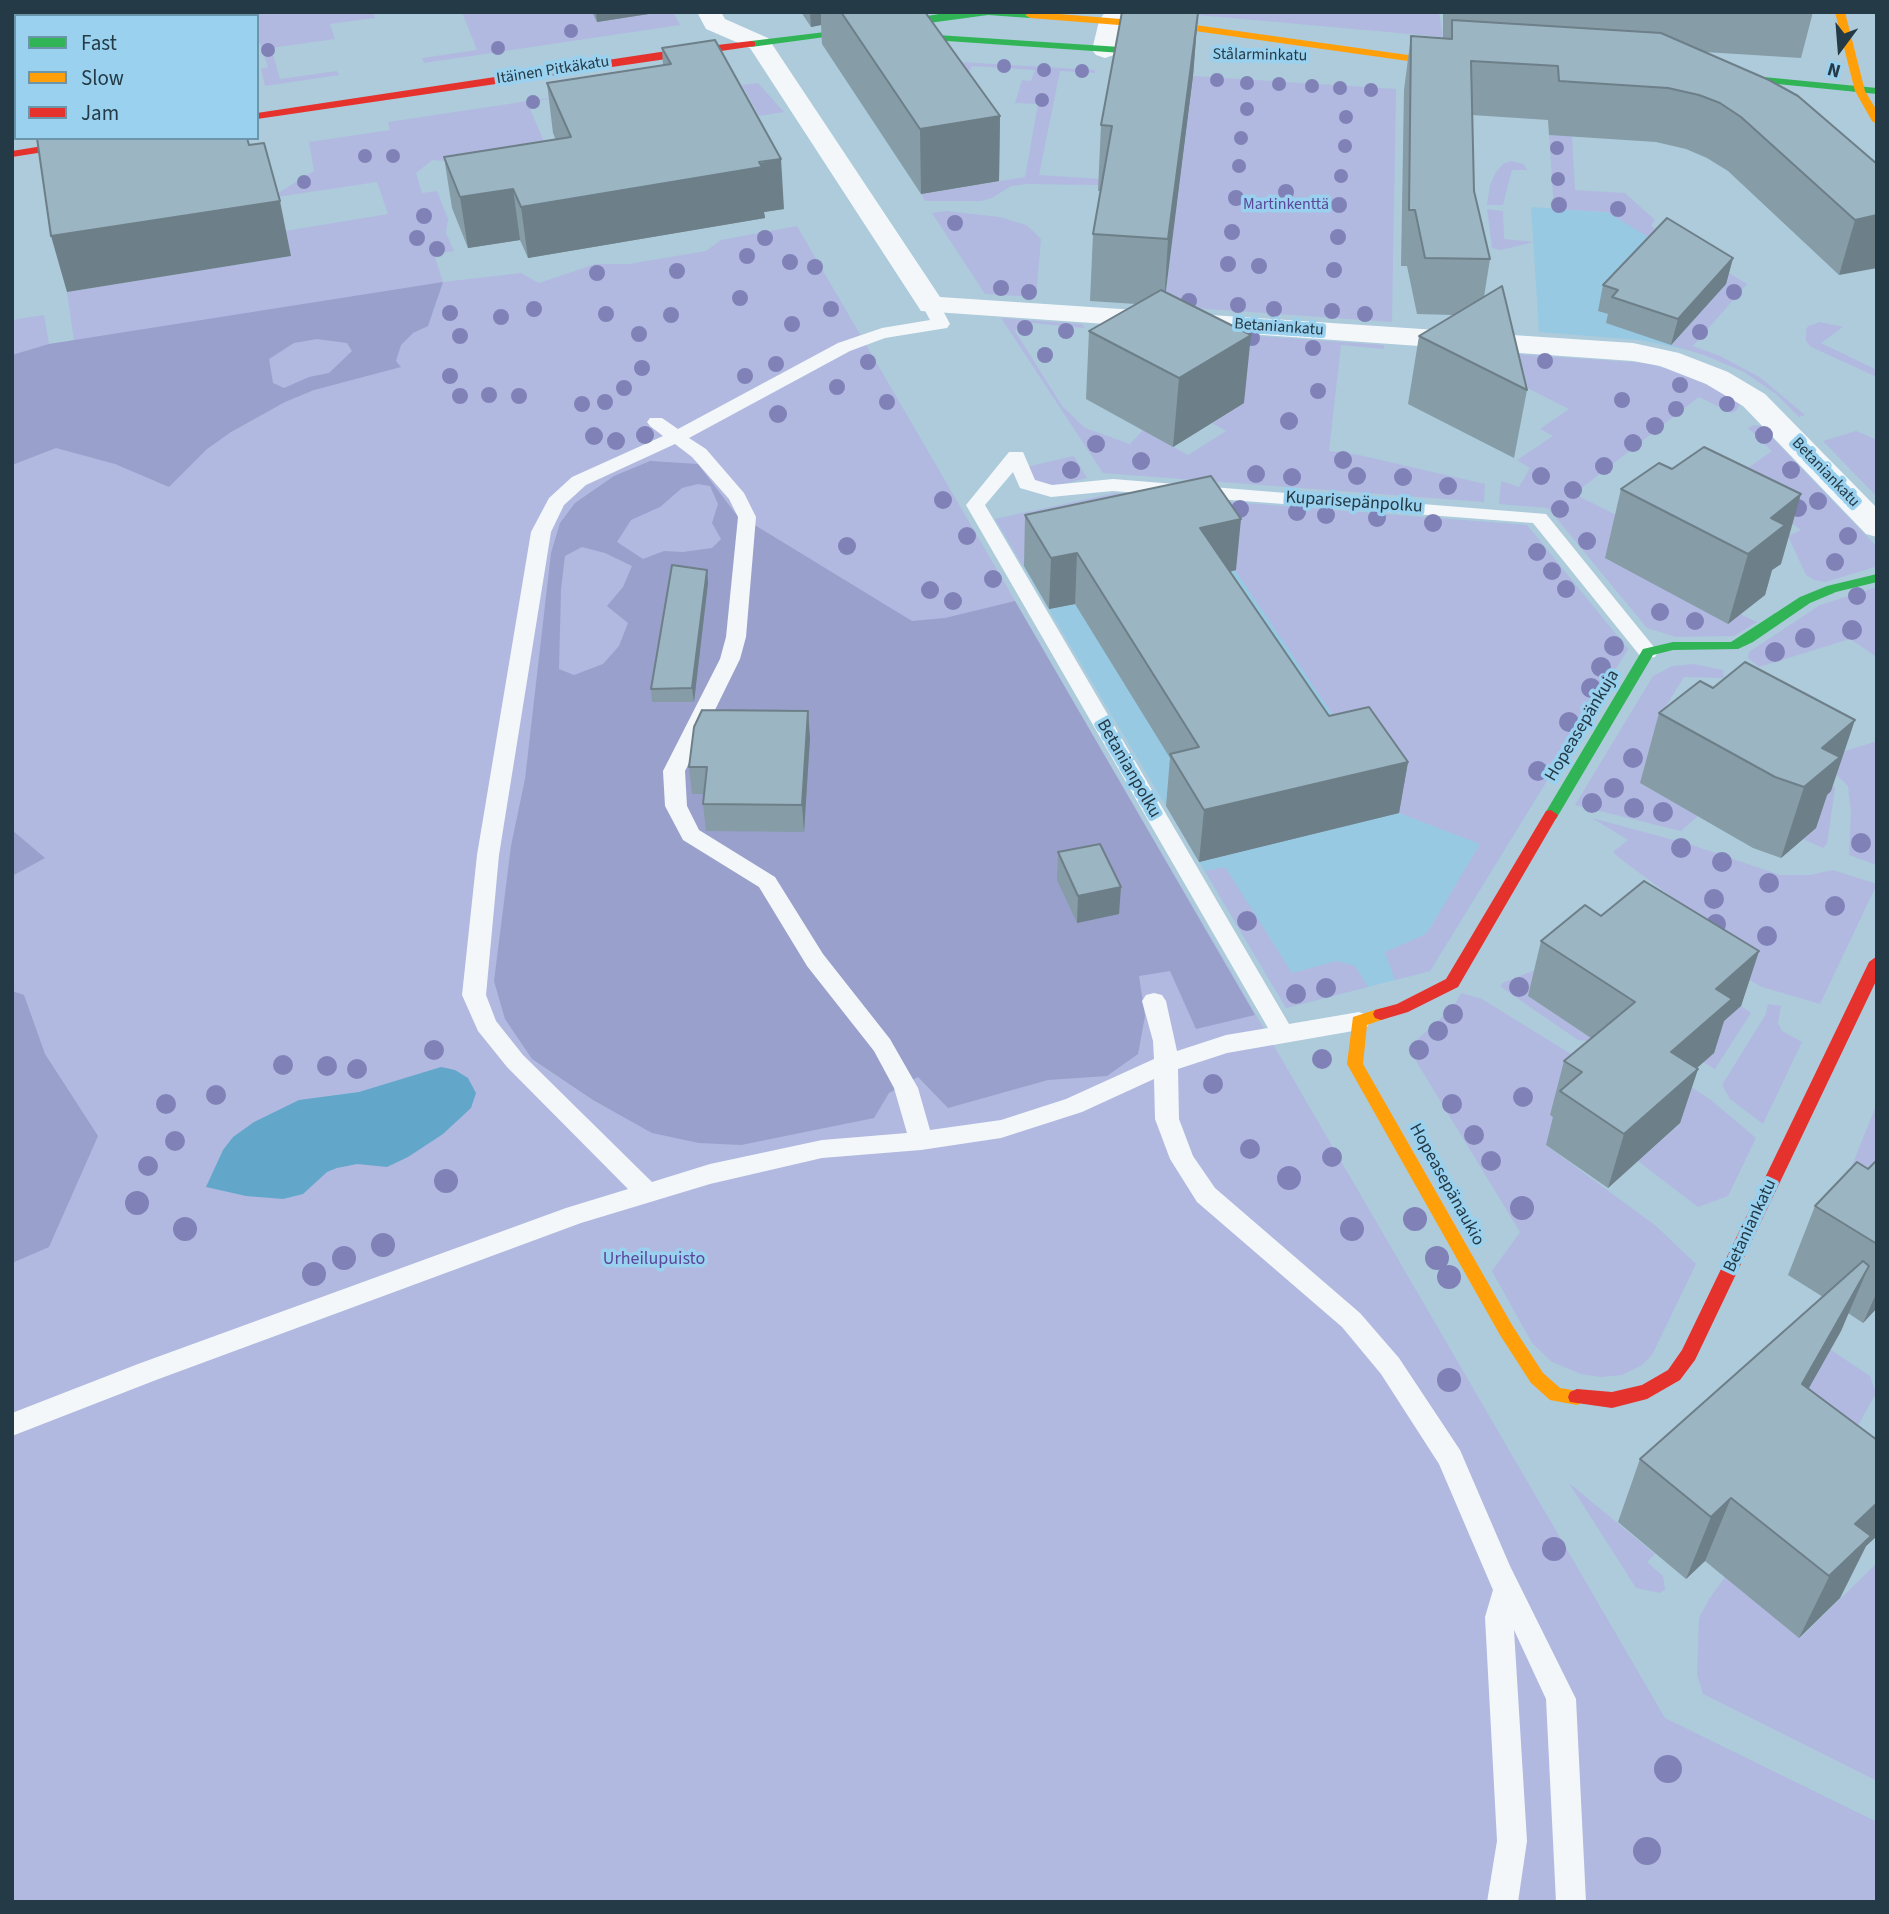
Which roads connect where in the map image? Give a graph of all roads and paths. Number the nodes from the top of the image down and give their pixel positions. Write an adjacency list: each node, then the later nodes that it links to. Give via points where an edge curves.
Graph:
1 (709, 12): 4 (street, via 715,24)
2 (1840, 12): 10 (main road)
3 (1115, 17): 5 (main road, Itäinen Pitkäkatu, via 988,12); 6 (street); 8 (main road, Stålarminkatu, via 1422,60)
4 (762, 30): 5 (main road, Itäinen Pitkäkatu); 12 (main road, Itäinen Pitkäkatu, via 667,54); 16 (street)
5 (850, 32): 6 (main road, Itäinen Pitkäkatu)
6 (1105, 50): 7 (main road)
7 (1181, 54)
8 (1282, 57)
9 (1694, 75): 10 (main road)
10 (1868, 91): 11 (main road); 13 (main road)
11 (1843, 107)
12 (259, 116)
13 (1877, 121)
14 (101, 140): 15 (main road)
15 (12, 154)
16 (931, 305): 18 (lane, via 941,324 882,333 844,347); 20 (street, Betaniankatu, via 1621,352 1668,359 1717,378 1754,400)
17 (656, 422): 18 (lane)
18 (677, 436): 28 (lane, via 737,497 747,517 736,637 730,659 674,771 676,806 691,835 767,882 815,960 882,1045 906,1088); 29 (lane, via 579,481 556,502 541,532 488,855 474,995 486,1025 515,1061)
19 (975, 505): 22 (lane, Kuparisepänpolku, via 1016,456 1027,484 1051,491 1113,485 1539,518); 26 (lane, Betanianpolku)
20 (1877, 527)
21 (1877, 578): 22 (main road, via 1805,600 1733,646 1673,646)
22 (1648, 653): 25 (main road, Hopeasepänkuja, via 1452,983 1402,1008)
23 (1877, 962): 30 (main road, Betaniankatu, via 1689,1355 1674,1375 1647,1391 1612,1400)
24 (1154, 1001): 27 (lane, via 1165,1041)
25 (1359, 1021): 26 (lane); 30 (main road, Hopeasepänaukio, via 1355,1064 1506,1330 1537,1378)
26 (1282, 1032): 27 (lane)
27 (1164, 1064): 28 (lane, via 1074,1106 1001,1129); 32 (lane, via 1167,1119 1182,1159 1206,1195 1351,1320 1390,1366 1450,1458)
28 (921, 1141): 29 (lane, via 821,1149)
29 (648, 1192): 31 (lane, via 562,1219)
30 (1556, 1395)
31 (12, 1425)
32 (1507, 1590): 33 (lane, via 1499,1617 1512,1841); 34 (lane, via 1561,1699)
33 (1502, 1902)
34 (1571, 1902)

